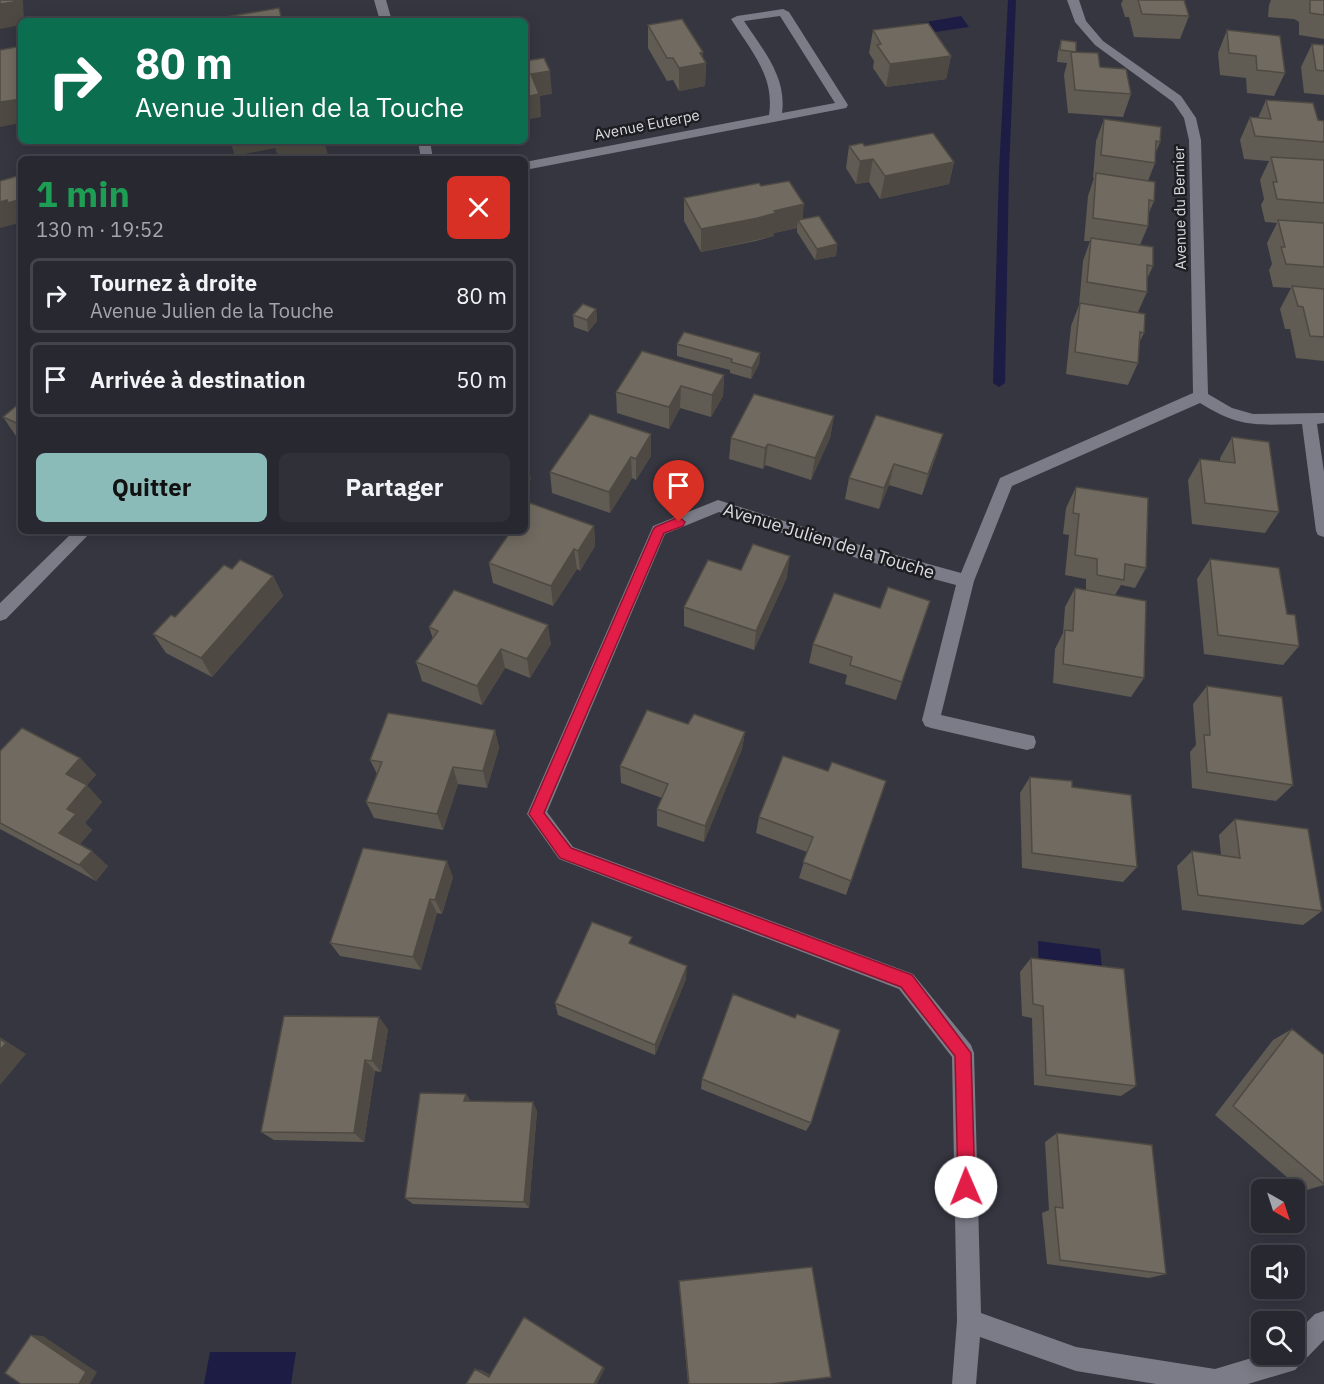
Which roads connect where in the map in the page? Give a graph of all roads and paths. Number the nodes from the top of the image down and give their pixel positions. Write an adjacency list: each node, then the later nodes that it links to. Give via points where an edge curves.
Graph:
1 (380, 0): 3 (street)
2 (1073, 0): 6 (street, Avenue du Bernier, via 1081,22 1099,43 1177,99 1190,118 1195,140)
3 (385, 18)
4 (775, 117): 4 (street, Avenue Euterpe, via 778,99 772,74 737,19 783,12 842,105); 5 (street, Avenue Euterpe)
5 (528, 165)
6 (1201, 396): 7 (street, via 1227,412 1253,420); 10 (street, via 1006,482)
7 (1317, 418): 8 (street)
8 (1324, 531)
9 (81, 534): 11 (street)
10 (966, 581): 12 (street, via 931,720); 13 (street, Avenue Julien de la Touche, via 863,554 718,506 659,530 537,814 566,853 906,981 963,1053)
11 (0, 614)
12 (1027, 742)
13 (969, 1321): 16 (street, via 1076,1359 1215,1381); 17 (street)
14 (1324, 1323): 15 (street)
15 (1305, 1341)
16 (1272, 1365)
17 (964, 1384)

